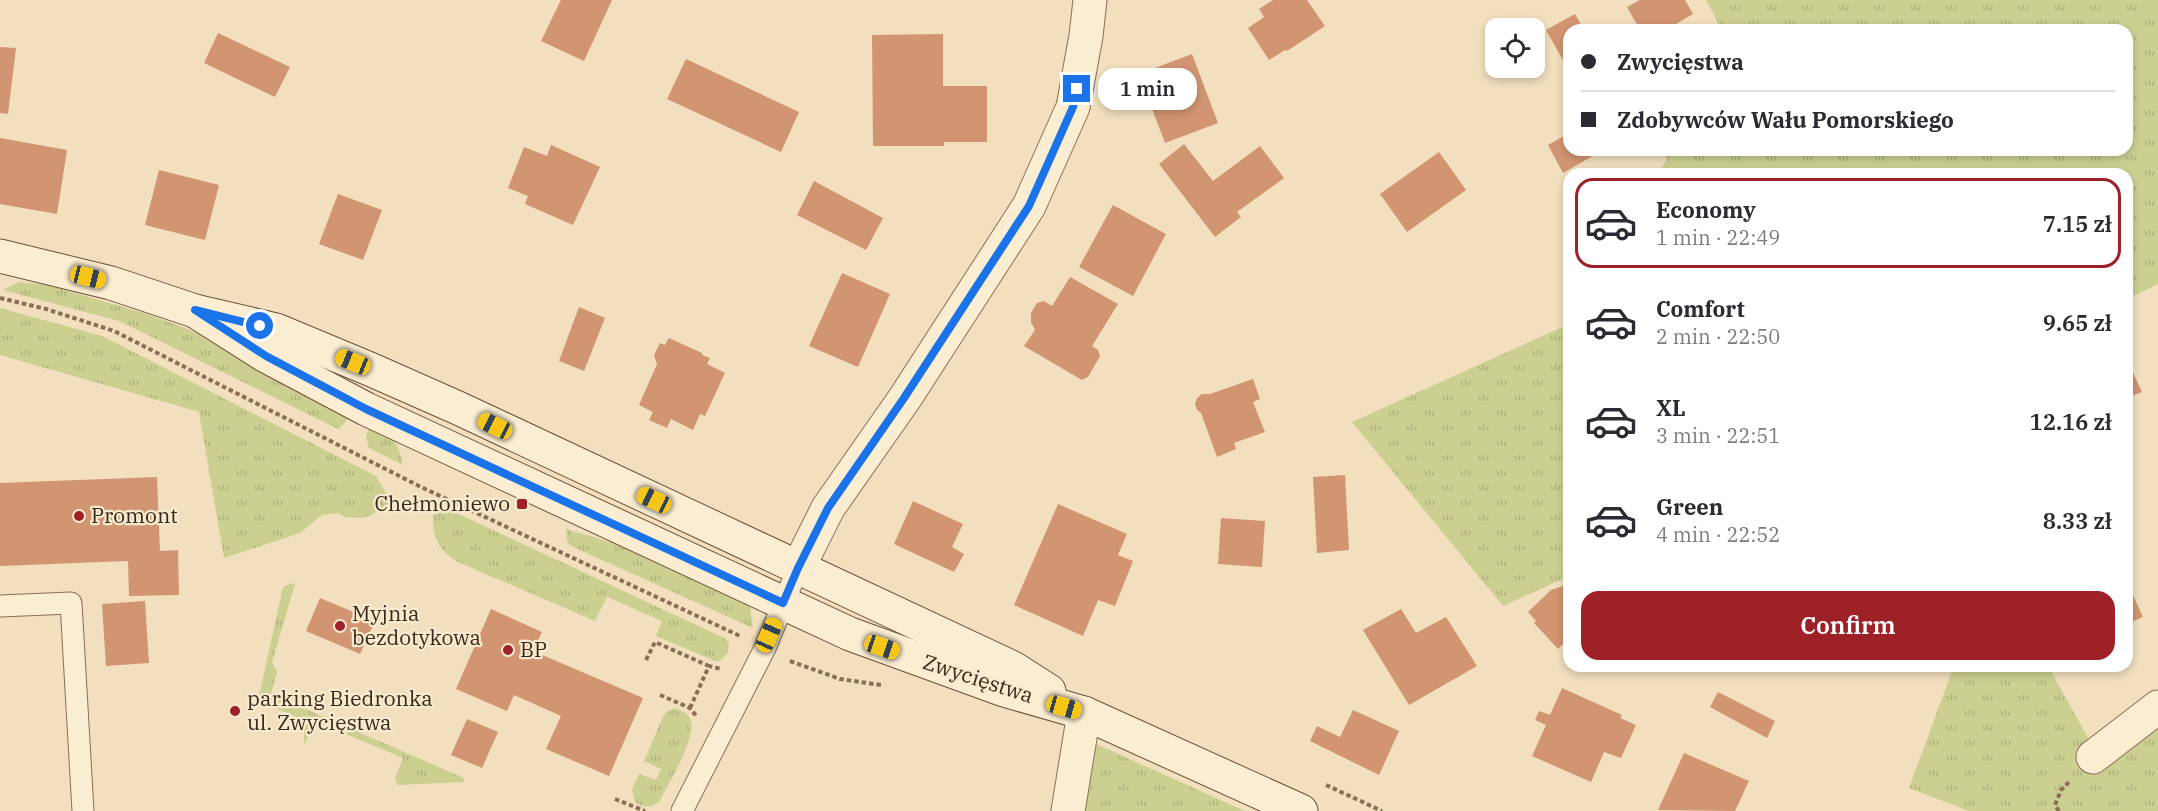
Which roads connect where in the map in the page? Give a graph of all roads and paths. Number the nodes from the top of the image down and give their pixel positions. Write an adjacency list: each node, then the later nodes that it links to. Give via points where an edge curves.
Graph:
1 (1090, 0): 5 (main road, via 1073,107 1029,206 828,508)
2 (0, 256): 4 (main road, Zwycięstwa, via 111,283)
3 (0, 298): 8 (path, via 114,331 399,477)
4 (195, 310): 5 (main road, Zwycięstwa, via 276,330 383,374); 6 (main road, Zwycięstwa, via 266,356 366,409)
5 (798, 568): 6 (lane); 15 (main road, Zwycięstwa, via 1013,668)
6 (783, 603): 8 (lane); 15 (main road, Zwycięstwa, via 882,647)
7 (0, 606): 18 (lane, via 71,603)
8 (765, 648): 12 (path, via 798,665); 20 (lane)
9 (646, 660): 10 (path, via 655,642)
10 (709, 666): 11 (path); 14 (path)
11 (729, 666)
12 (885, 686)
13 (2158, 706): 16 (main road)
14 (690, 708)
15 (1084, 713): 21 (main road); 22 (main road, Zwycięstwa)
16 (2093, 757)
17 (615, 799): 19 (path)
18 (83, 811)
19 (643, 811)
20 (682, 811)
21 (1068, 811)
22 (1301, 811)

